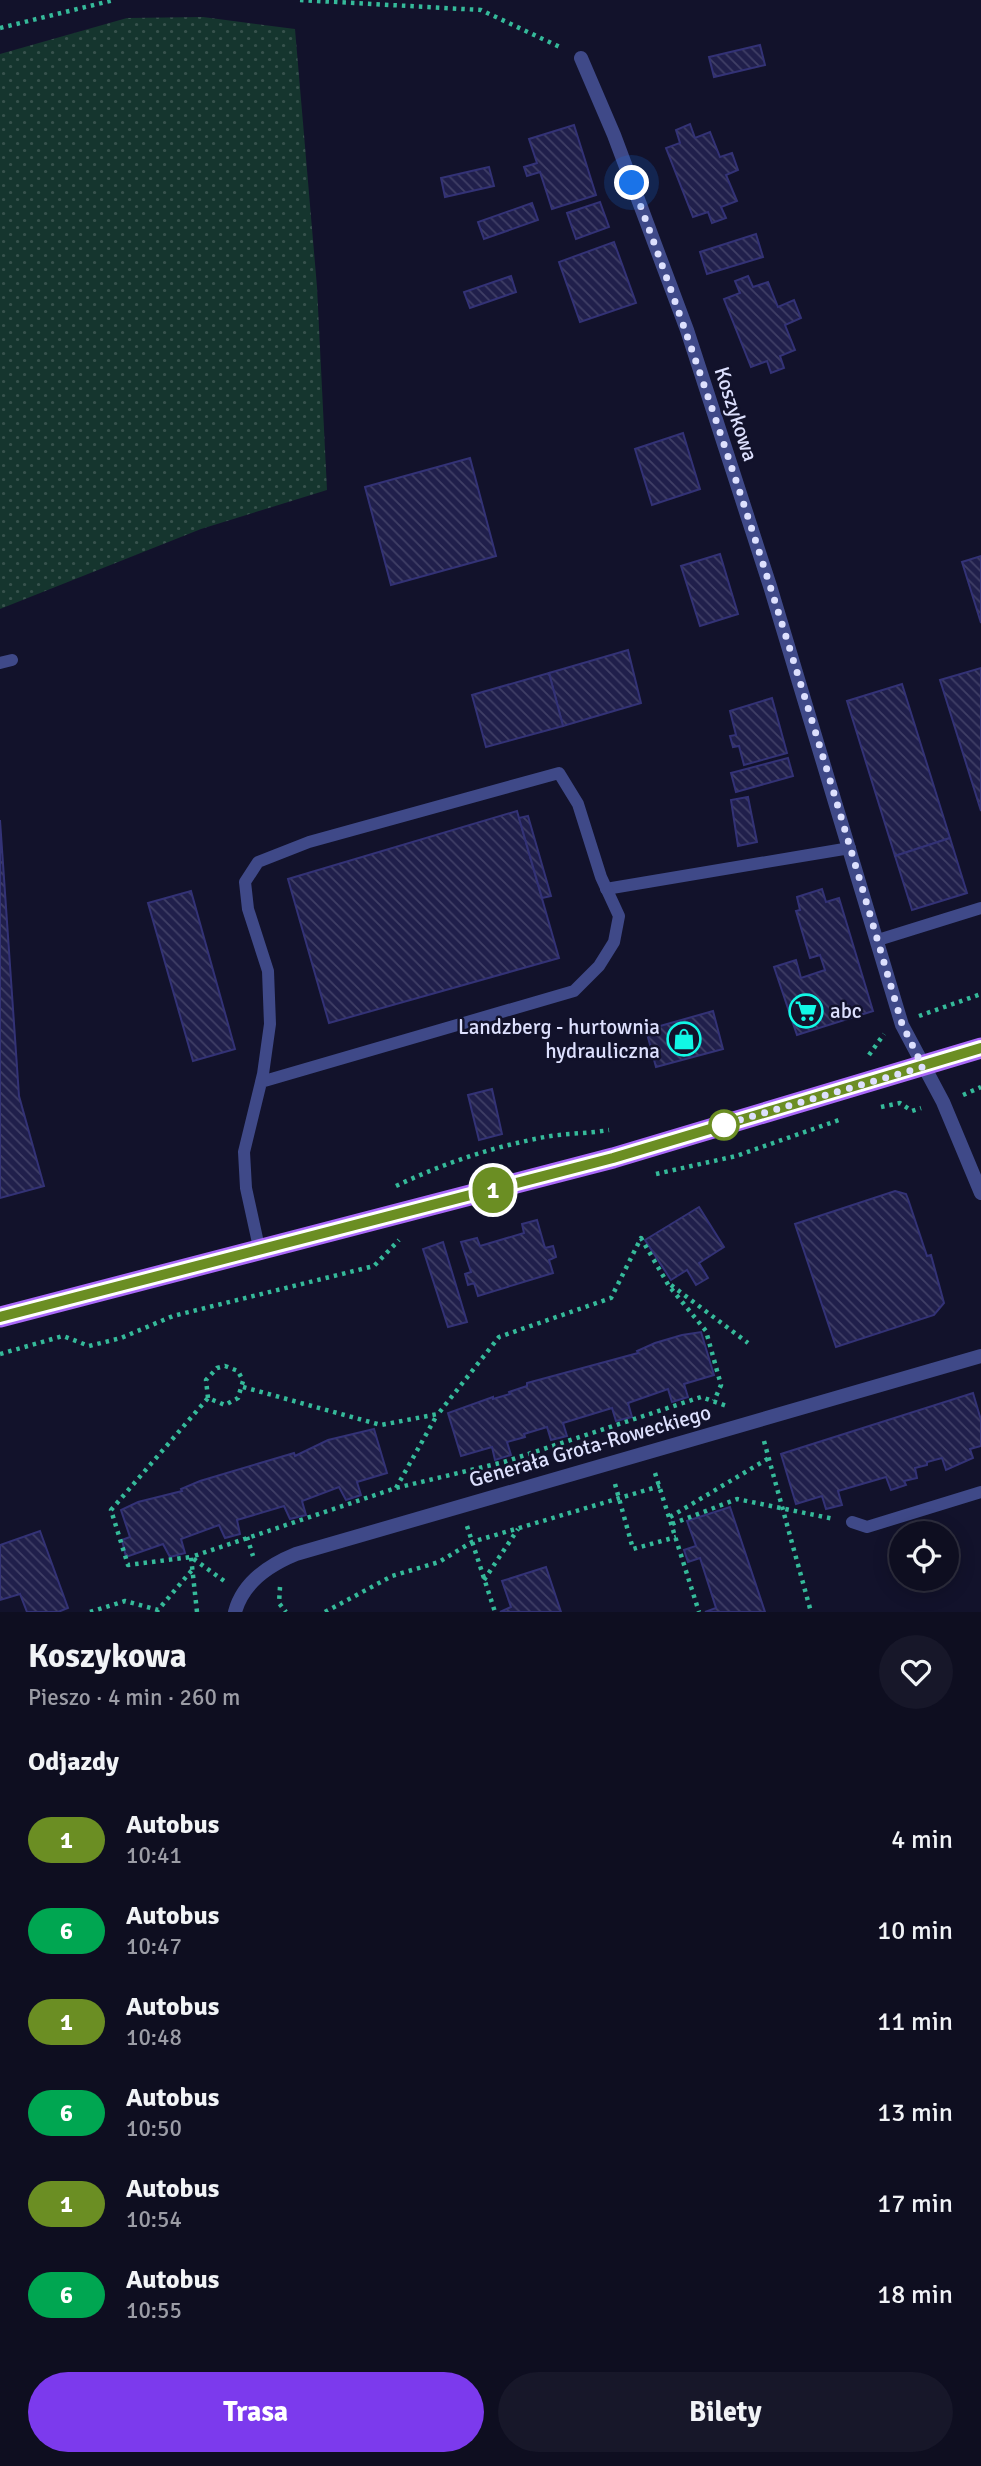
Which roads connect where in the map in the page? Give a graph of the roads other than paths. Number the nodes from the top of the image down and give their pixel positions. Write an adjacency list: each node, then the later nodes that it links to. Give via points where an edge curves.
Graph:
1 (582, 58): 2 (street, Koszykowa, via 687,330)
2 (849, 848): 3 (lane); 5 (street, Koszykowa)
3 (606, 889): 8 (lane, via 619,916 614,942 599,966 574,991); 8 (lane, via 578,804 559,773 309,842 258,862 245,882 248,909 268,971 270,1024)
4 (981, 908): 5 (lane)
5 (878, 940): 7 (street, Koszykowa, via 902,1024)
6 (981, 1048): 7 (main road)
7 (923, 1067): 9 (street, Koszykowa); 10 (main road, via 613,1158)
8 (261, 1082): 10 (lane, via 244,1152 246,1188)
9 (980, 1187)
10 (260, 1252): 11 (main road)
11 (0, 1317)
12 (981, 1356): 15 (street, Generała Grota-Roweckiego, via 281,1560 242,1594)
13 (981, 1492): 14 (lane, via 867,1527)
14 (852, 1522)
15 (235, 1612)

